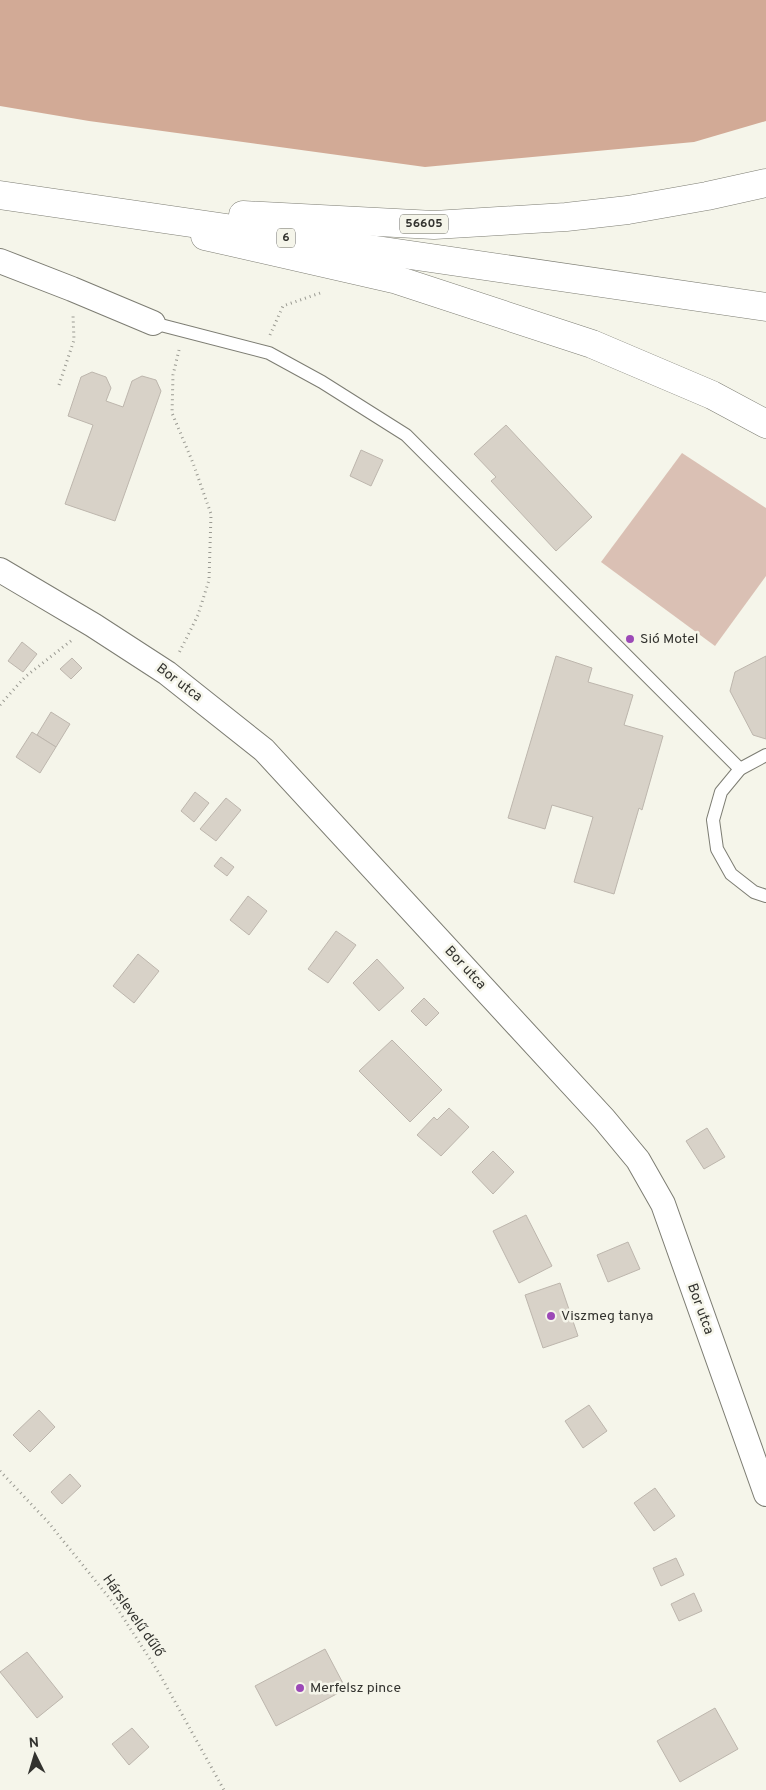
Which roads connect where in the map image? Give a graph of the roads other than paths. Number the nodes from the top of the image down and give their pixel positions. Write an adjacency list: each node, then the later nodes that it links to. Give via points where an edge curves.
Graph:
1 (766, 183): 3 (main road, 56605, via 628,210 434,225)
2 (0, 195): 3 (main road, 6)
3 (79, 207): 5 (main road, 6); 7 (main road, via 403,282 592,344 712,395)
4 (0, 261): 6 (street)
5 (766, 307)
6 (153, 323): 10 (lane, via 269,353 322,382 406,436)
7 (766, 424)
8 (0, 570): 12 (street, Bor utca, via 167,673 264,750 604,1119 638,1160 663,1204)
9 (766, 755): 10 (lane)
10 (740, 769): 11 (lane, via 721,792 713,820 717,849 731,874 754,892)
11 (766, 896)
12 (766, 1494)

